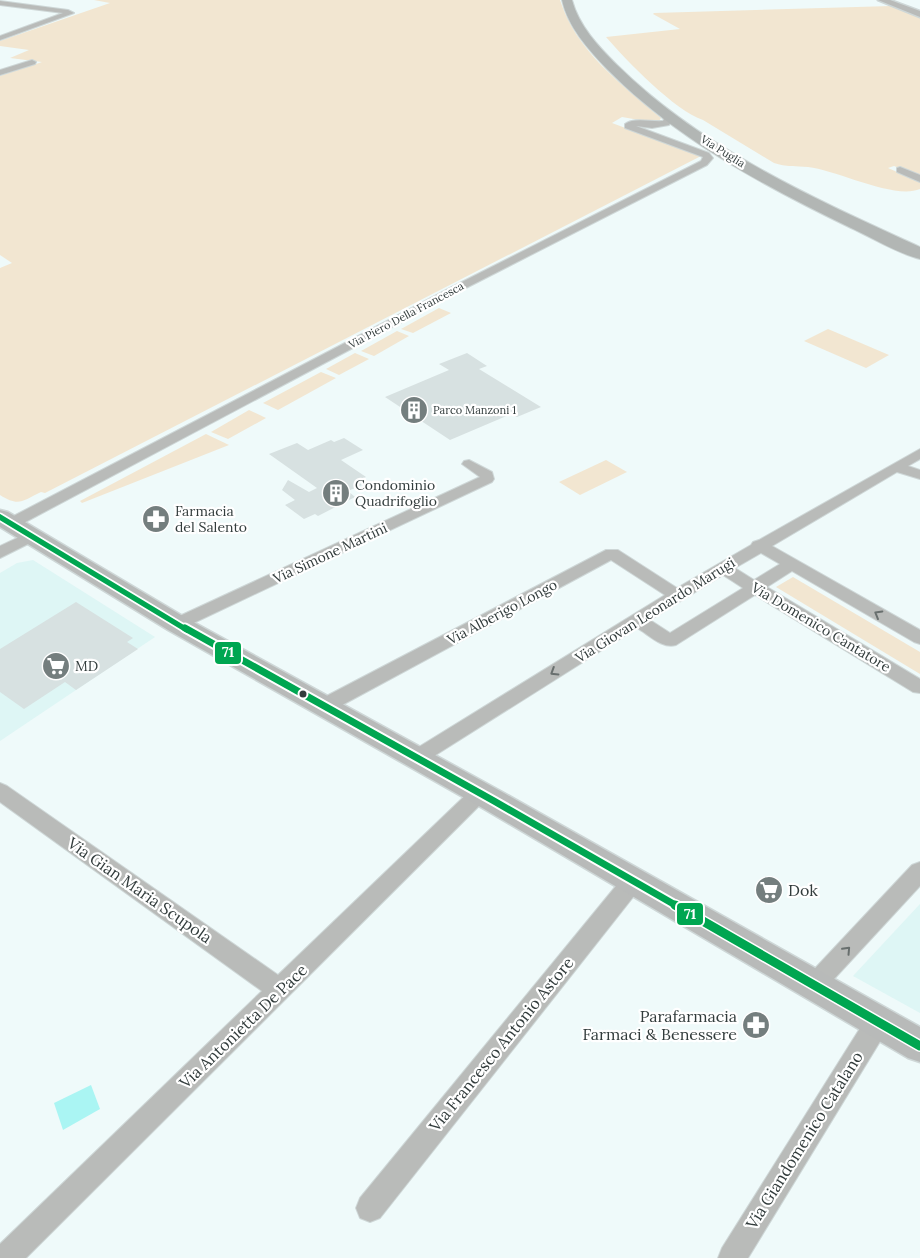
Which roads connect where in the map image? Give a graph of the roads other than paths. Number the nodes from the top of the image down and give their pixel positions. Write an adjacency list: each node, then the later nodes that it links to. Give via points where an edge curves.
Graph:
1 (567, 0): 9 (highway, Via Puglia, via 586,38 612,68)
2 (577, 0): 14 (highway, Via Puglia, via 583,16 623,67 660,98 752,159)
3 (882, 0): 5 (street)
4 (0, 3): 6 (street, via 71,13)
5 (920, 14)
6 (0, 38)
7 (8, 60): 8 (street, via 32,62)
8 (0, 73)
9 (656, 107): 10 (street, Via Piero Della Francesca, via 669,119 660,125); 11 (highway, Via Puglia)
10 (646, 125): 11 (street); 20 (street, Via Piero Della Francesca, via 632,123 628,126 708,158)
11 (727, 154): 15 (highway, Via Puglia, via 842,218)
12 (900, 170): 13 (street)
13 (920, 179)
14 (920, 244)
15 (920, 254)
16 (920, 453): 18 (street, Via Giovan Leonardo Marugi)
17 (469, 464): 28 (street, Via Simone Martini, via 487,475 487,479)
18 (896, 467): 19 (street); 21 (street, Via Giovan Leonardo Marugi)
19 (920, 475)
20 (13, 526): 22 (street); 28 (main road)
21 (760, 545): 23 (street); 24 (street, Via Giovan Leonardo Marugi)
22 (0, 553)
23 (792, 564): 25 (street); 29 (street, one-way to 23)
24 (722, 568): 25 (street, Via Domenico Cantatore); 26 (street, Via Giovan Leonardo Marugi)
25 (755, 588): 27 (street, via 670,641); 30 (street, Via Domenico Cantatore)
26 (677, 595): 27 (street, Via Giovan Leonardo Marugi); 31 (street, Via Alberigo Longo, via 612,553)
27 (638, 620): 32 (street, Via Giovan Leonardo Marugi, one-way to 32)
28 (177, 624): 31 (main road)
29 (920, 638)
30 (920, 687)
31 (324, 706): 32 (main road)
32 (416, 758): 34 (main road)
33 (0, 791): 38 (street, Via Gian Maria Scupola)
34 (479, 794): 36 (main road); 38 (street, Via Antonietta De Pace)
35 (920, 871): 37 (street, one-way to 35)
36 (633, 881): 37 (main road); 41 (street, Via Francesco Antonio Astore)
37 (814, 985): 39 (main road)
38 (280, 990): 42 (street, Via Antonietta De Pace)
39 (878, 1022): 40 (main road); 43 (street, Via Giandomenico Catalano)
40 (920, 1046)
41 (370, 1208)
42 (6, 1258)
43 (732, 1258)

